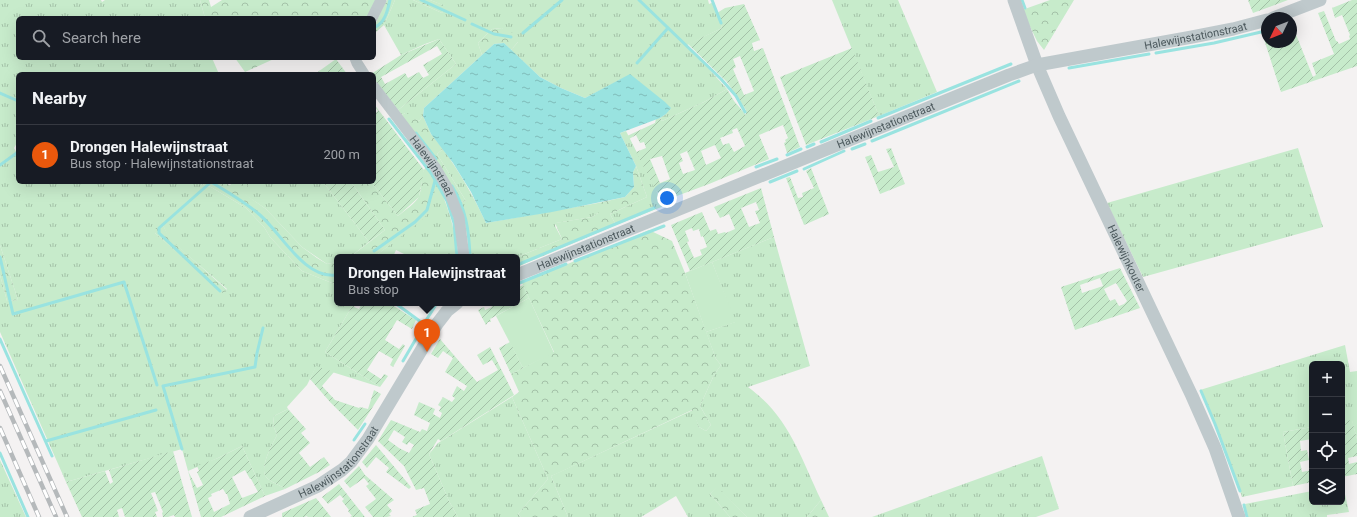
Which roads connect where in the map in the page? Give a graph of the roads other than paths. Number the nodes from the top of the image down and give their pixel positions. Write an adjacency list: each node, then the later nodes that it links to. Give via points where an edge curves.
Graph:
1 (381, 0): 5 (street)
2 (1014, 0): 8 (street, Halewijnkouter)
3 (1320, 0): 4 (street)
4 (1289, 12)
5 (373, 16)
6 (1261, 22): 8 (street, Halewijnstationstraat, via 1199,36)
7 (356, 60): 9 (street)
8 (1037, 64): 12 (street, Halewijnstationstraat); 16 (street, Halewijnkouter, via 1059,116 1192,396 1215,448)
9 (363, 72)
10 (376, 90): 11 (street, Halewijnstraat, via 448,189 459,217)
11 (464, 254)
12 (520, 274)
13 (453, 306): 14 (street, Halewijnstationstraat, via 432,330 368,439 351,462 330,479)
14 (271, 513): 15 (street, Halewijnstationstraat)
15 (250, 517)
16 (1239, 517)

